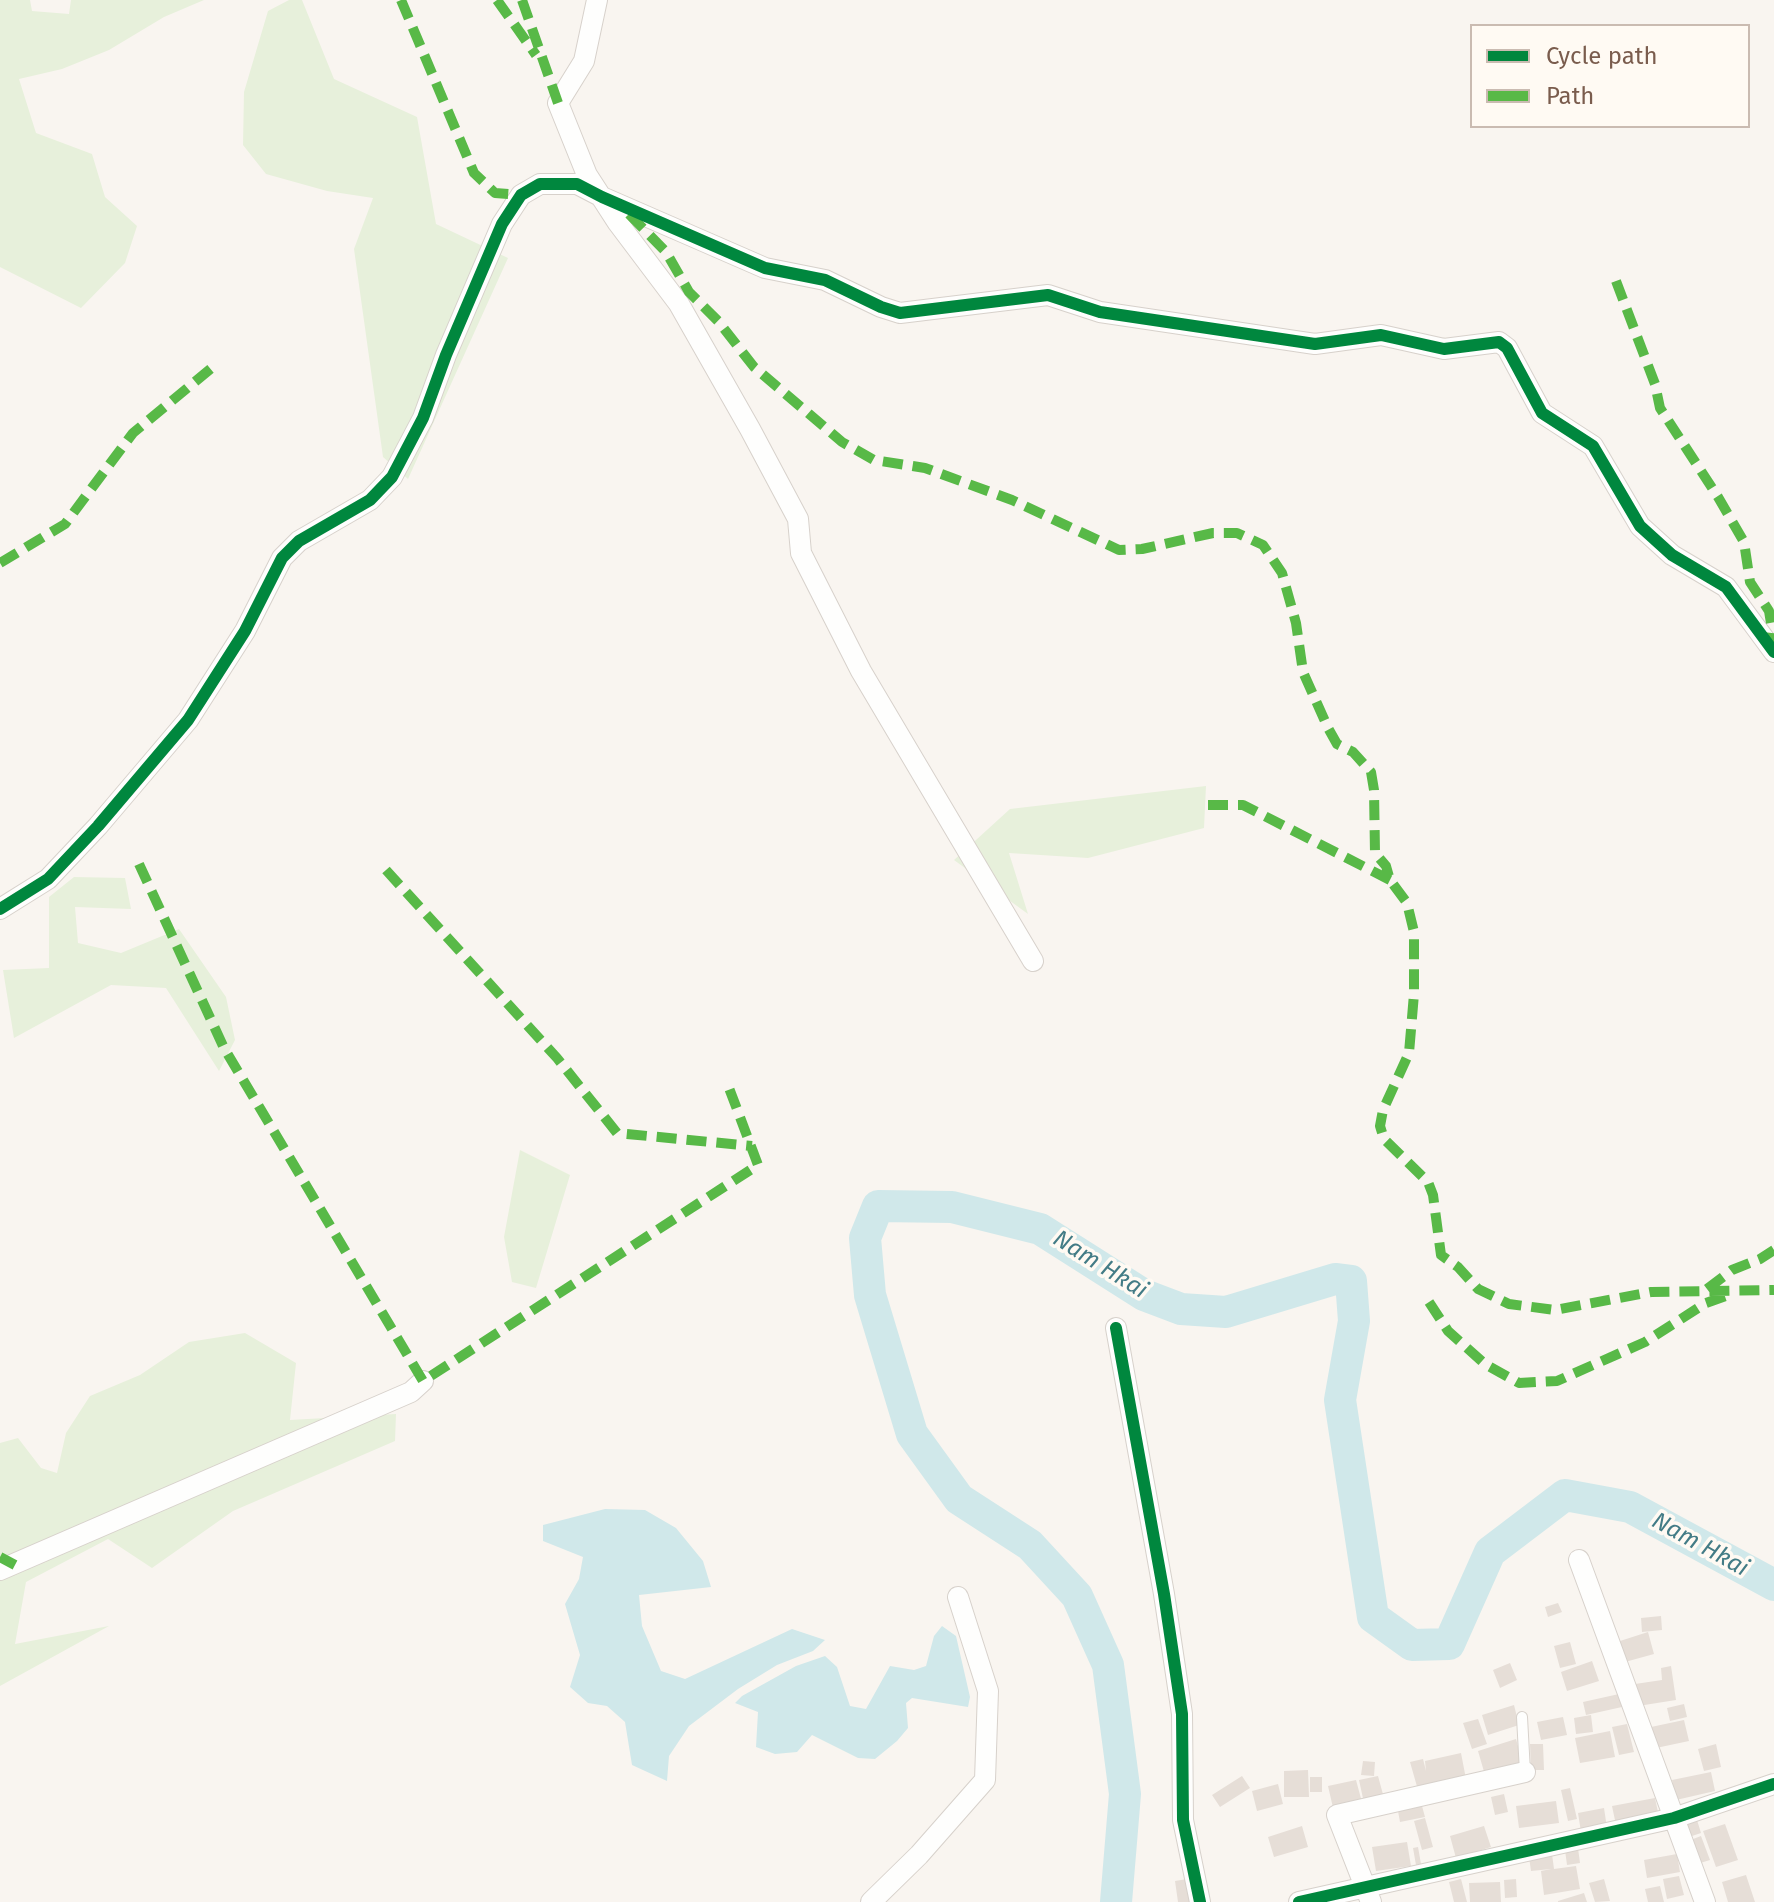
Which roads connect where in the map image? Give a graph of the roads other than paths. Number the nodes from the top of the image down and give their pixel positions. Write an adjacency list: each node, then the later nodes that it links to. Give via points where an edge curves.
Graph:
1 (597, 0): 2 (street, via 584,61 558,103 587,175)
2 (602, 197): 3 (street, via 765,268 825,280 900,313 1048,295 1100,312 1315,344 1381,335 1444,349 1499,342 1542,413 1593,446 1640,526 1672,555 1726,587); 4 (street, via 577,184 540,184 521,195 502,224 423,418 392,477 370,500 299,541 282,558 245,631 188,720 48,879); 5 (street, via 679,304 735,401 798,519 801,553 861,671)
3 (1774, 652)
4 (0, 909)
5 (1033, 961)
6 (1116, 1328): 17 (street, via 1182,1714 1183,1820)
7 (423, 1381): 9 (street, via 411,1392)
8 (1579, 1560): 14 (street)
9 (0, 1570)
10 (958, 1597): 16 (street, via 988,1691 985,1780)
11 (1522, 1717): 12 (lane)
12 (1525, 1772): 15 (street, via 1337,1815)
13 (1774, 1784): 14 (street)
14 (1674, 1818): 15 (street); 19 (street)
15 (1368, 1894): 18 (street)
16 (871, 1902)
17 (1200, 1902)
18 (1299, 1902)
19 (1705, 1902)

